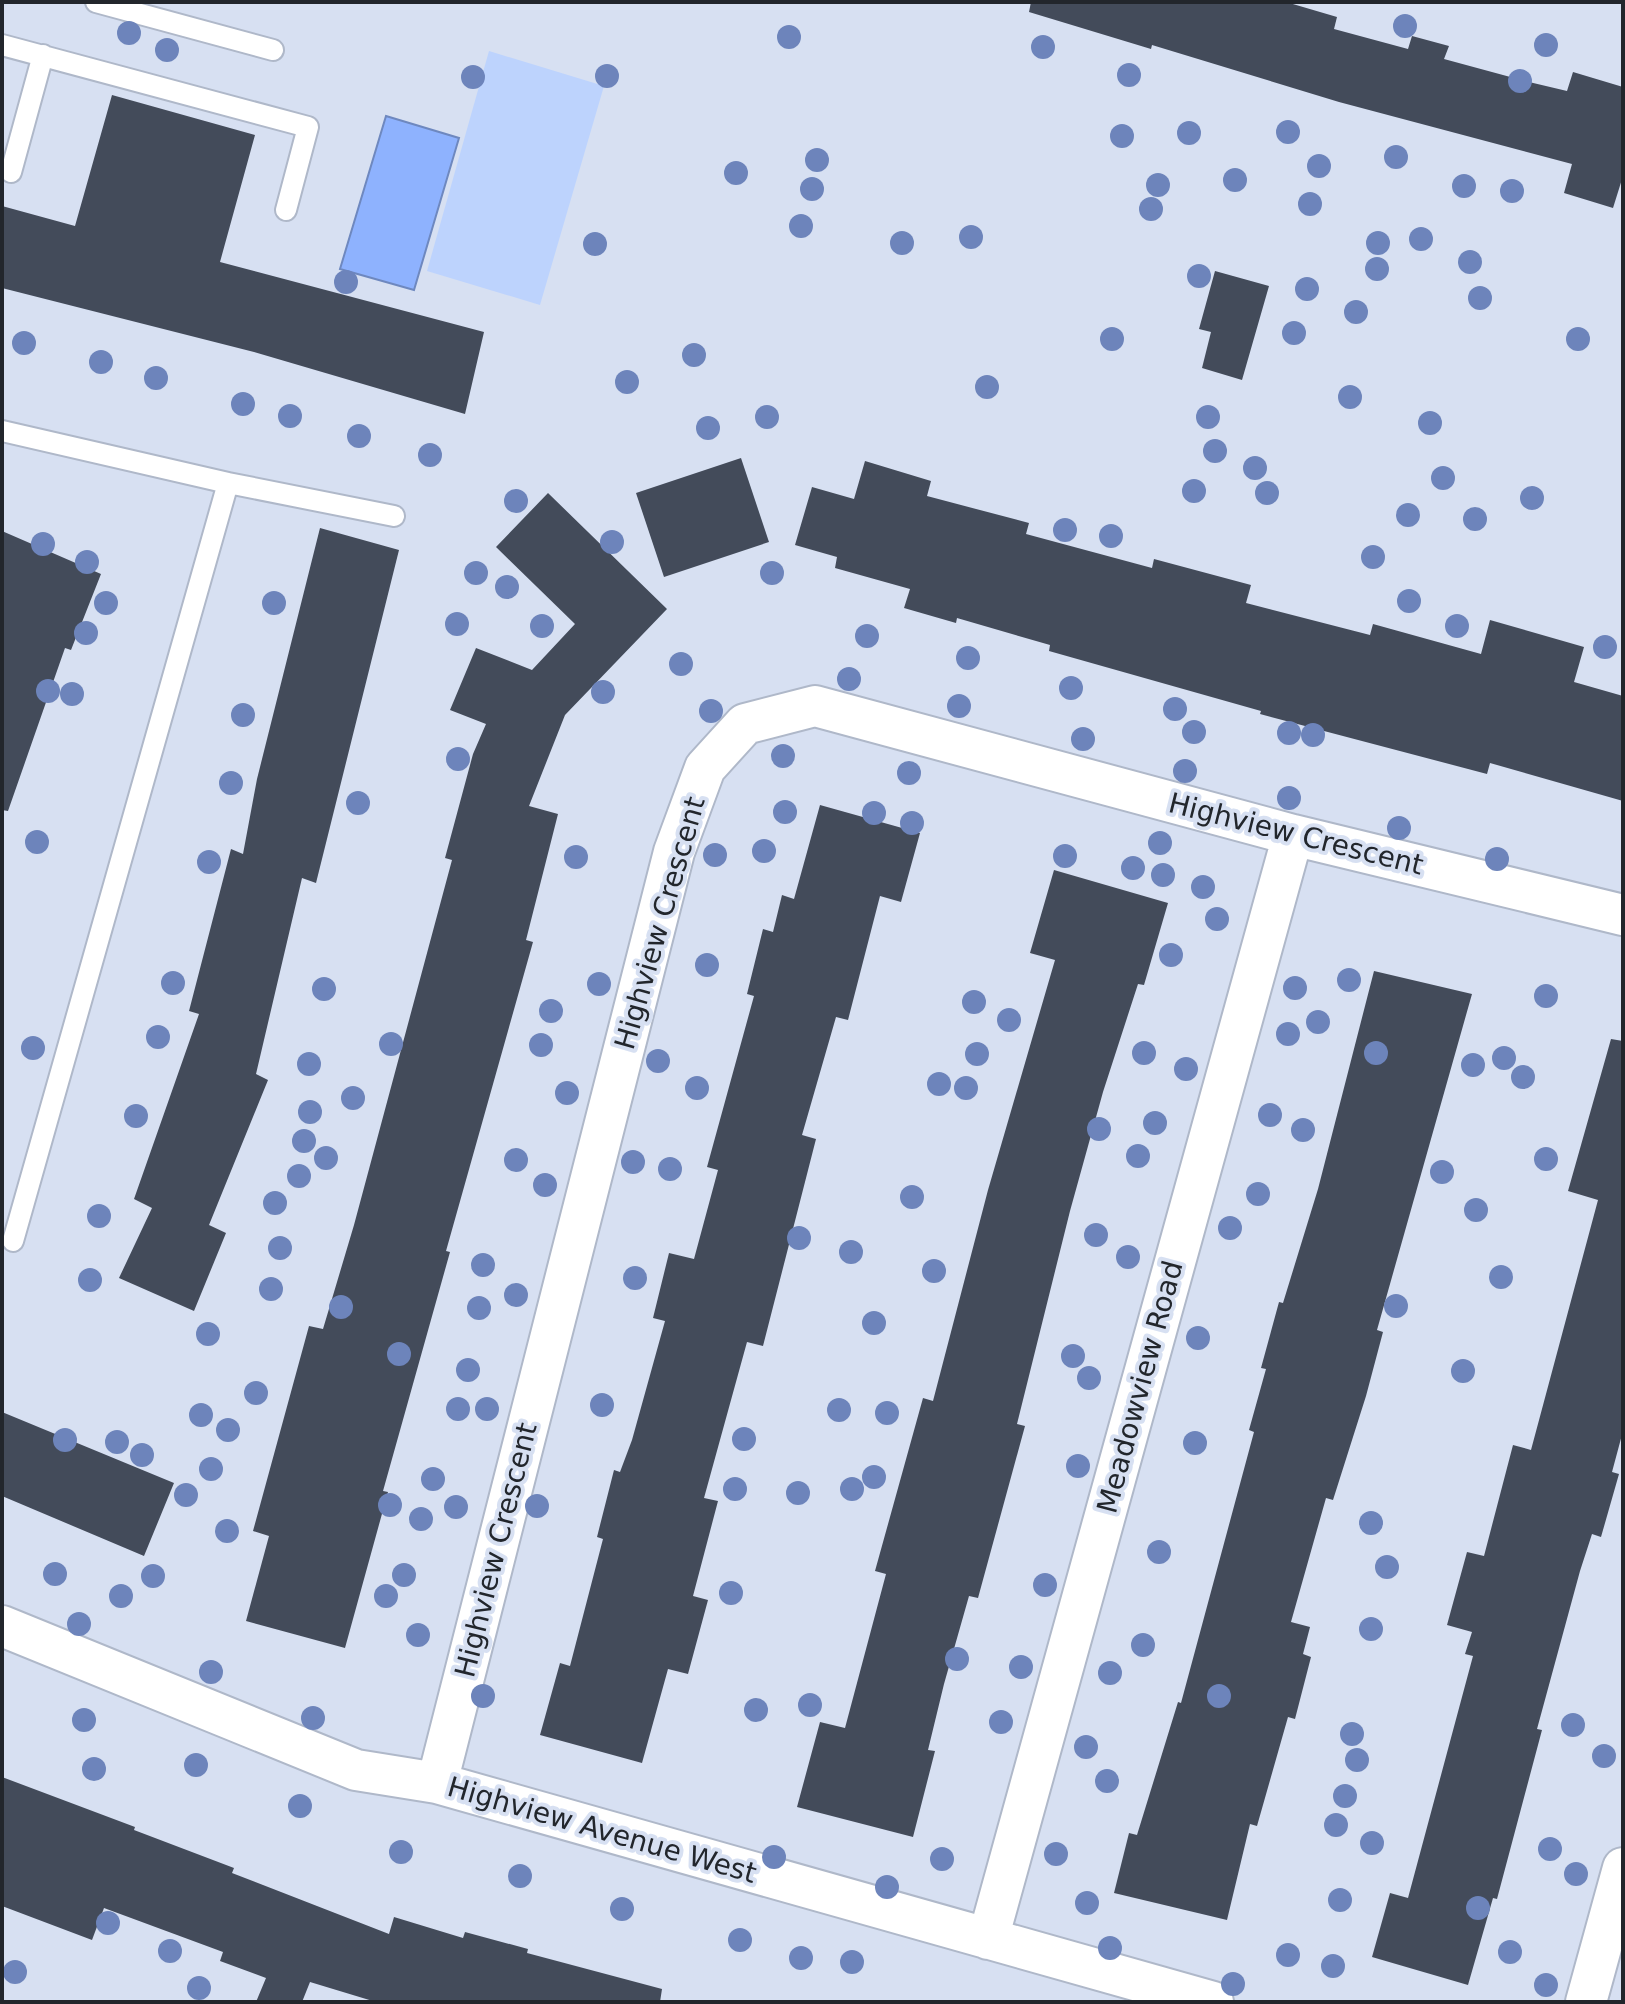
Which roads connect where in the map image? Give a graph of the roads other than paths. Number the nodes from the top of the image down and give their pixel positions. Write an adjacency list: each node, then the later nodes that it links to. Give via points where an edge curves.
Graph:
1 (96, 2): 3 (lane)
2 (2, 45): 4 (lane)
3 (273, 50)
4 (43, 55): 5 (lane); 6 (lane, via 308,127)
5 (11, 172)
6 (286, 210)
7 (2, 431): 8 (lane)
8 (228, 483): 9 (lane); 12 (lane)
9 (394, 516)
10 (1293, 835): 11 (street, Highview Crescent); 14 (street, Highview Crescent, via 815,706 745,724 705,768 674,852); 16 (street, Meadowview Road)
11 (1623, 915)
12 (13, 1241)
13 (2, 1626): 14 (street, Highview Avenue West, via 356,1770)
14 (437, 1783): 16 (street, Highview Avenue West)
15 (1623, 1868): 18 (street)
16 (988, 1939): 17 (street, Highview Avenue West)
17 (1213, 2002)
18 (1586, 2002)

